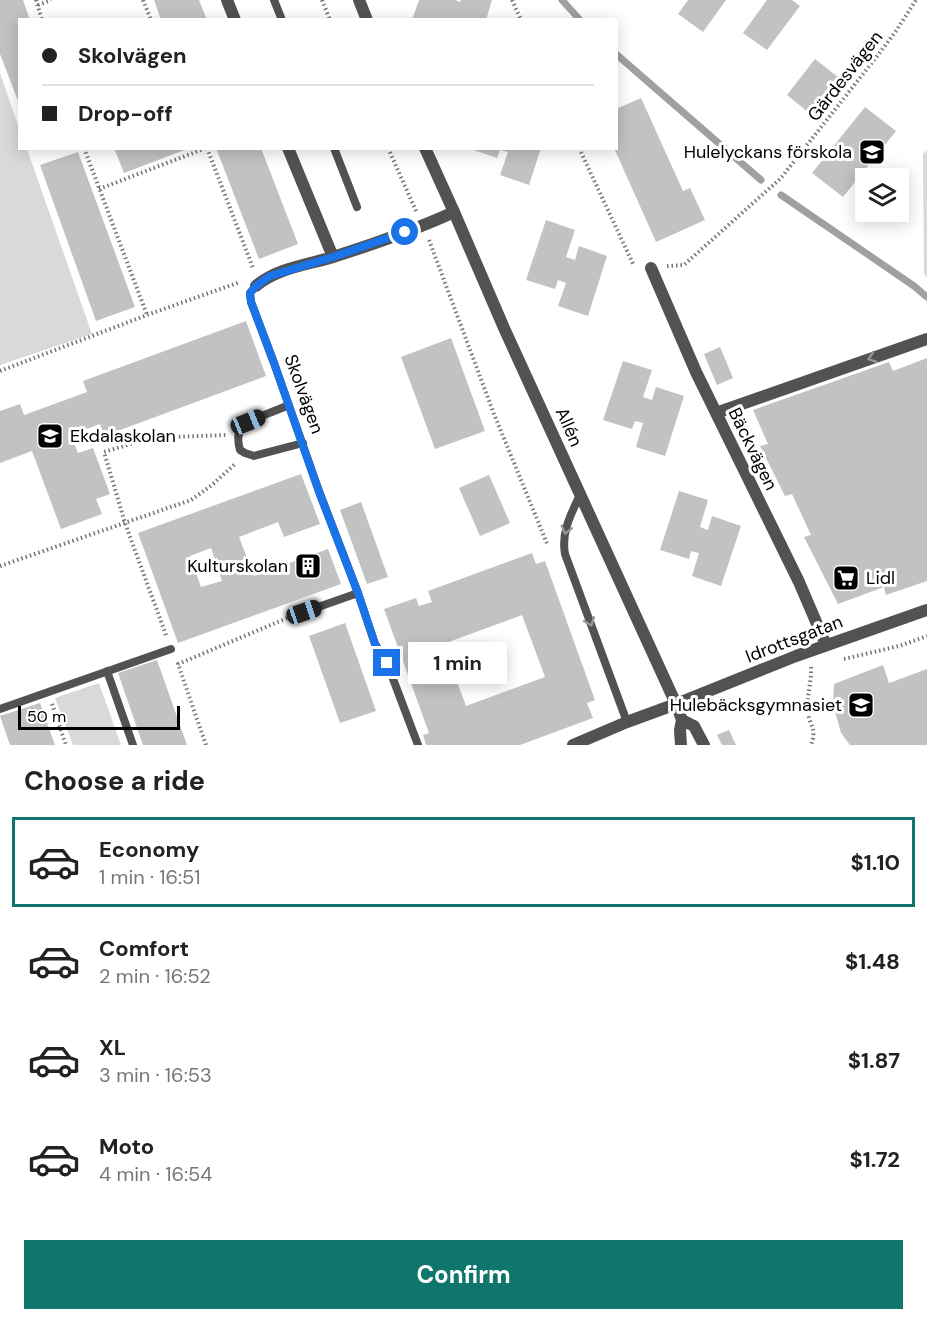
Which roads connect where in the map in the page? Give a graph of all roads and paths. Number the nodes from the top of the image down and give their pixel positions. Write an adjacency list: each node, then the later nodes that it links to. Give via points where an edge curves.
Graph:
1 (51, 0): 9 (path)
2 (143, 0): 11 (path)
3 (227, 0): 12 (street)
4 (274, 0): 13 (lane)
5 (322, 0): 14 (path)
6 (358, 0): 15 (street)
7 (512, 0): 16 (path)
8 (916, 0): 31 (path, Gärdesvägen, via 896,32 774,185 684,265)
9 (37, 3): 10 (path)
10 (41, 18)
11 (150, 18)
12 (234, 18)
13 (281, 18)
14 (329, 18)
15 (366, 18)
16 (520, 18)
17 (85, 150): 25 (path)
18 (202, 150): 25 (path)
19 (208, 150): 32 (path, via 256,275)
20 (289, 150): 30 (street)
21 (335, 150): 26 (lane)
22 (389, 150): 28 (path)
23 (426, 150): 27 (street, Allén)
24 (580, 150): 29 (path)
25 (99, 189): 33 (path)
26 (357, 207)
27 (454, 212): 28 (street); 41 (street, Allén)
28 (423, 226): 30 (street); 43 (path)
29 (629, 256)
30 (333, 257): 32 (street)
31 (651, 268): 37 (street, Bäckvägen)
32 (253, 282): 33 (path); 36 (lane, Skolvägen, via 251,302)
33 (147, 315): 35 (path)
34 (927, 339): 37 (street, one-way to 37)
35 (0, 371)
36 (289, 405): 38 (lane, via 248,422); 39 (lane, Skolvägen)
37 (716, 413): 49 (street, Bäckvägen)
38 (238, 434): 40 (lane, via 240,450); 42 (path, via 172,437 104,452)
39 (303, 444): 40 (lane, via 255,456); 45 (lane, Skolvägen)
40 (245, 453): 42 (path, via 191,500)
41 (580, 495): 56 (street, Allén); 59 (lane, one-way to 59, via 563,545)
42 (125, 523): 44 (path); 50 (path)
43 (551, 553)
44 (0, 566)
45 (358, 593): 47 (lane); 63 (lane, Skolvägen)
46 (927, 610): 49 (street, Idrottsgatan)
47 (304, 612): 52 (path)
48 (927, 636): 51 (path)
49 (826, 645): 56 (street, Idrottsgatan)
50 (171, 649): 52 (path); 54 (lane)
51 (843, 659)
52 (178, 664): 62 (path)
53 (822, 665): 67 (path, via 811,668 808,715 815,733)
54 (108, 671): 55 (lane); 61 (lane)
55 (47, 692): 57 (lane); 60 (path)
56 (676, 704): 58 (street, Allén); 59 (street, Idrottsgatan)
57 (0, 709)
58 (682, 720): 65 (street, Allén); 66 (street, Allén, via 694,726)
59 (627, 722): 64 (street, Idrottsgatan)
60 (66, 745)
61 (133, 745)
62 (206, 745)
63 (418, 745)
64 (573, 745)
65 (681, 745)
66 (704, 745)
67 (811, 745)

